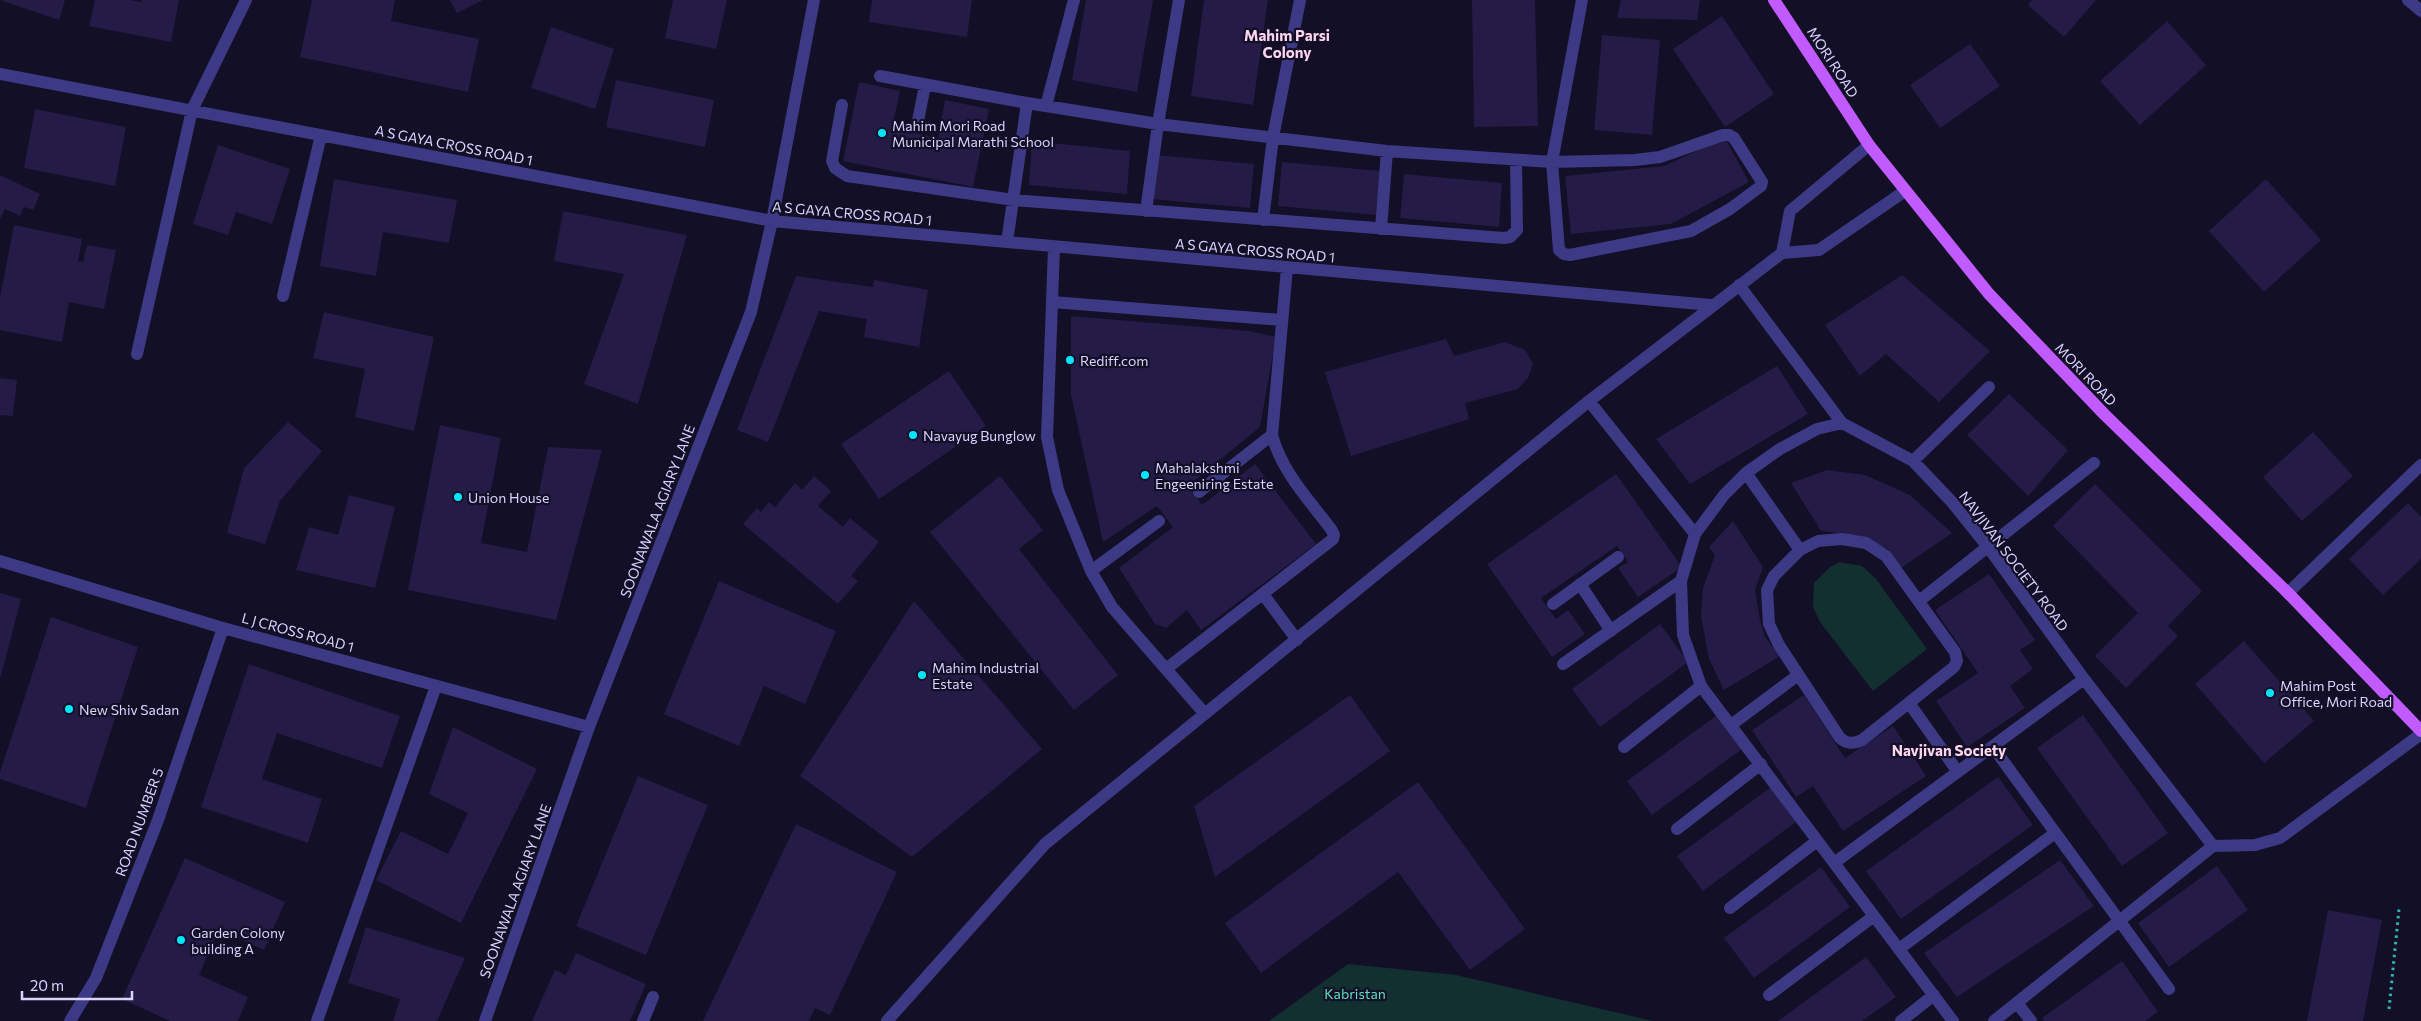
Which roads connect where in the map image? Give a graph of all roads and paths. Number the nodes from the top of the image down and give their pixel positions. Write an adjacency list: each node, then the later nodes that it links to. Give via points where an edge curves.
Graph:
1 (246, 0): 16 (street)
2 (814, 0): 29 (street, SOONAWALA AGIARY LANE)
3 (1074, 0): 15 (street)
4 (1179, 0): 17 (street)
5 (1300, 0): 20 (street)
6 (1582, 0): 24 (street)
7 (1774, 0): 21 (main road, MORI ROAD)
8 (2408, 0): 9 (street)
9 (2421, 11)
10 (0, 74): 16 (street, A S GAYA CROSS ROAD 1)
11 (880, 76): 12 (street)
12 (925, 85): 13 (street); 18 (street)
13 (1027, 103): 15 (street); 26 (street)
14 (842, 105): 26 (street, via 832,161 847,176)
15 (1046, 106): 17 (street)
16 (192, 110): 19 (street, A S GAYA CROSS ROAD 1); 40 (street)
17 (1158, 124): 20 (street); 27 (street)
18 (917, 126)
19 (321, 135): 29 (street, A S GAYA CROSS ROAD 1); 36 (street)
20 (1273, 138): 22 (street); 28 (street)
21 (1870, 145): 25 (main road, MORI ROAD); 33 (street, via 1790,211)
22 (1387, 151): 23 (street); 30 (street)
23 (1516, 160): 24 (street); 30 (street, via 1517,230 1510,237)
24 (1552, 162): 24 (street, via 1660,157 1729,134 1762,186 1692,231 1570,255 1559,250)
25 (1905, 190): 33 (street, via 1820,250); 59 (main road, MORI ROAD, via 1989,294 2106,415)
26 (1014, 200): 27 (street); 31 (street)
27 (1146, 211): 28 (street)
28 (1263, 220): 30 (street)
29 (772, 221): 31 (street, A S GAYA CROSS ROAD 1); 75 (street, SOONAWALA AGIARY LANE, via 751,312)
30 (1381, 228)
31 (1007, 242): 32 (street, A S GAYA CROSS ROAD 1)
32 (1054, 248): 34 (street, A S GAYA CROSS ROAD 1); 37 (street)
33 (1782, 253): 35 (street)
34 (1287, 268): 38 (street, A S GAYA CROSS ROAD 1); 39 (street)
35 (1739, 285): 38 (street); 43 (street)
36 (284, 296)
37 (1052, 302): 39 (street); 56 (street, via 1047,437 1058,490)
38 (1711, 306): 42 (street)
39 (1282, 320): 44 (street)
40 (137, 354)
41 (1989, 386): 45 (street)
42 (1589, 401): 51 (street); 65 (street)
43 (1842, 423): 45 (street, NAVJIVAN SOCIETY ROAD); 48 (street, via 1817,428)
44 (1272, 435): 49 (street); 60 (street, via 1284,466 1334,535 1328,545)
45 (1912, 461): 52 (street, NAVJIVAN SOCIETY ROAD)
46 (2094, 463): 52 (street)
47 (2421, 465): 59 (street)
48 (1746, 473): 51 (street); 53 (street)
49 (1199, 492)
50 (1159, 521): 56 (street)
51 (1694, 534): 57 (street)
52 (1988, 547): 61 (street); 69 (street, NAVJIVAN SOCIETY ROAD)
53 (1800, 550): 61 (street, via 1818,541 1842,539 1866,543 1886,556); 68 (street, via 1774,576 1767,590 1769,624)
54 (1618, 557): 58 (street)
55 (0, 561): 63 (street, L J CROSS ROAD 1)
56 (1091, 571): 67 (street, via 1112,607)
57 (1681, 581): 64 (street); 71 (street, via 1683,635)
58 (1580, 584): 62 (street); 64 (street)
59 (2288, 592): 76 (main road, MORI ROAD)
60 (1263, 594): 65 (street); 67 (street)
61 (1919, 601): 72 (street, via 1955,652 1957,661 1954,667)
62 (1553, 604)
63 (223, 628): 70 (street, L J CROSS ROAD 1); 97 (street, ROAD NUMBER 5, via 158,820 96,978)
64 (1611, 630): 66 (street)
65 (1296, 640): 73 (street)
66 (1564, 664)
67 (1166, 669): 73 (street)
68 (1798, 675): 72 (street, via 1845,742 1854,744 1862,740); 74 (street)
69 (2084, 679): 78 (street); 84 (street, NAVJIVAN SOCIETY ROAD)
70 (436, 686): 75 (street, L J CROSS ROAD 1); 98 (street)
71 (1701, 686): 74 (street); 77 (street)
72 (1909, 703): 80 (street)
73 (1205, 714): 101 (street, via 1045,844)
74 (1731, 725): 79 (street)
75 (590, 727): 99 (street, SOONAWALA AGIARY LANE)
76 (2421, 732): 84 (street, via 2280,838 2255,845)
77 (1624, 747)
78 (1993, 748): 80 (street); 82 (street)
79 (1761, 764): 81 (street); 83 (street)
80 (1958, 772): 85 (street)
81 (1677, 829)
82 (2055, 833): 89 (street); 90 (street)
83 (1817, 841): 85 (street); 86 (street)
84 (2213, 846): 89 (street)
85 (1834, 863): 88 (street)
86 (1730, 908)
87 (2399, 909): 96 (path)
88 (1874, 916): 90 (street); 92 (street)
89 (2120, 921): 91 (street); 95 (street)
90 (1899, 949): 93 (street)
91 (2169, 989)
92 (1769, 995)
93 (1934, 995): 102 (street); 103 (street)
94 (653, 997): 100 (street)
95 (2018, 1003): 104 (street); 105 (street)
96 (2389, 1009)
97 (70, 1021)
98 (317, 1021)
99 (485, 1021)
100 (643, 1021)
101 (887, 1021)
102 (1901, 1021)
103 (1953, 1021)
104 (1994, 1021)
105 (2031, 1021)

